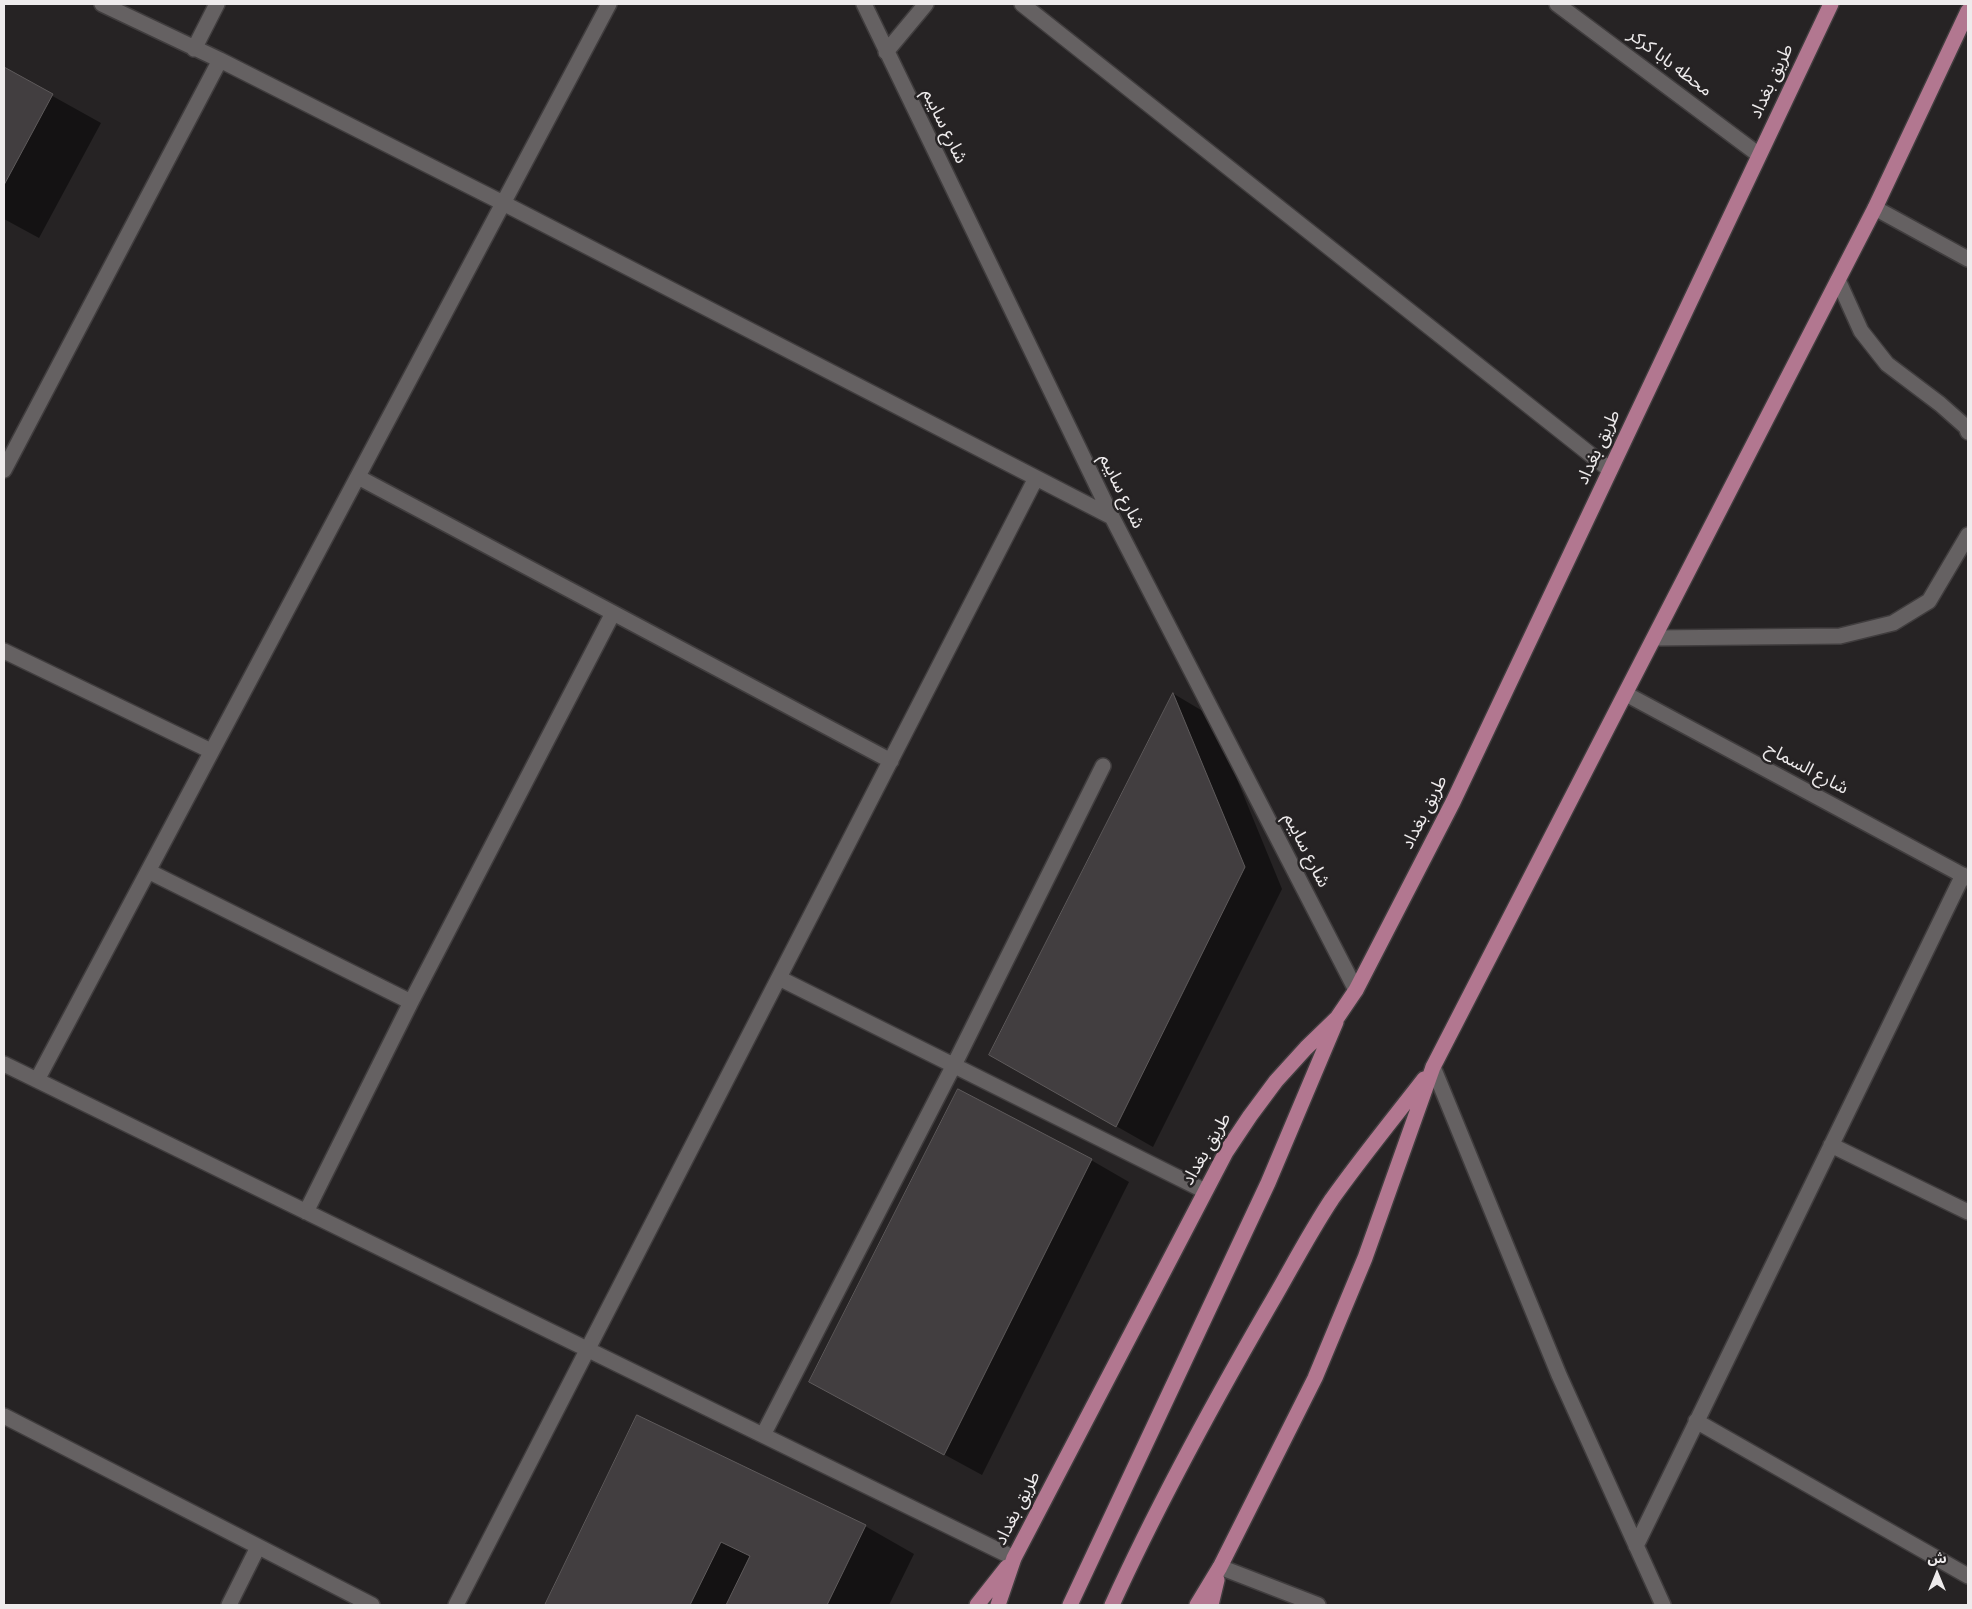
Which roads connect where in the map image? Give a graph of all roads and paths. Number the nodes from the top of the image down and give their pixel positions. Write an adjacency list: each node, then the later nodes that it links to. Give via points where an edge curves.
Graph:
1 (102, 4): 10 (street)
2 (217, 4): 10 (street)
3 (609, 4): 14 (street)
4 (864, 4): 11 (street, شارع سايبم)
5 (926, 4): 11 (street)
6 (1022, 4): 20 (street)
7 (1557, 4): 13 (street, محطه بابا كركر)
8 (1831, 4): 13 (main road, طريق بغداد)
9 (1968, 11): 15 (main road)
10 (194, 49): 12 (street)
11 (886, 52): 23 (street, شارع سايبم)
12 (220, 60): 14 (street); 19 (street)
13 (1759, 155): 20 (main road, طريق بغداد)
14 (503, 203): 21 (street); 22 (street)
15 (1875, 208): 16 (street); 17 (main road)
16 (1968, 260)
17 (1838, 280): 18 (street, via 1861,331 1887,364 1940,404); 26 (main road)
18 (1968, 432)
19 (4, 470)
20 (1610, 470): 35 (main road, طريق بغداد, via 1453,802)
21 (358, 477): 25 (street); 29 (street)
22 (1036, 478): 23 (street); 30 (street)
23 (1112, 517): 35 (street, شارع سايبم)
24 (1968, 534): 26 (street, via 1929,601 1893,623 1840,636)
25 (613, 613): 30 (street); 36 (street)
26 (1655, 638): 28 (main road)
27 (4, 651): 29 (street)
28 (1626, 694): 33 (street, شارع السماح); 40 (main road)
29 (211, 751): 32 (street)
30 (890, 761): 34 (street)
31 (1103, 766): 39 (street)
32 (148, 871): 36 (street); 41 (street)
33 (1965, 877): 42 (street)
34 (779, 978): 39 (street); 46 (street)
35 (1356, 990): 37 (main road, طريق بغداد)
36 (411, 1002): 44 (street)
37 (1337, 1018): 43 (main road, طريق بغداد, via 1276,1081 1226,1152); 60 (main road, via 1268,1183)
38 (4, 1064): 41 (street)
39 (954, 1065): 43 (street); 49 (street)
40 (1433, 1067): 50 (street, via 1559,1375); 53 (main road, via 1365,1258 1315,1378); 61 (main road, via 1364,1155 1302,1249 1199,1430)
41 (37, 1080): 44 (street)
42 (1831, 1146): 45 (street); 48 (street)
43 (1205, 1191): 52 (main road, طريق بغداد)
44 (306, 1212): 46 (street)
45 (1968, 1212)
46 (586, 1349): 49 (street); 57 (street)
47 (4, 1416): 51 (street)
48 (1696, 1421): 50 (street); 54 (street)
49 (763, 1435): 52 (street)
50 (1636, 1546): 65 (street)
51 (258, 1547): 55 (street); 56 (street)
52 (1014, 1558): 58 (main road); 59 (main road, طريق بغداد)
53 (1220, 1567): 62 (main road); 63 (main road); 64 (street)
54 (1968, 1576)
55 (229, 1605)
56 (372, 1605)
57 (456, 1605)
58 (977, 1605)
59 (998, 1605)
60 (1070, 1605)
61 (1112, 1605)
62 (1196, 1605)
63 (1211, 1605)
64 (1318, 1605)
65 (1663, 1605)

